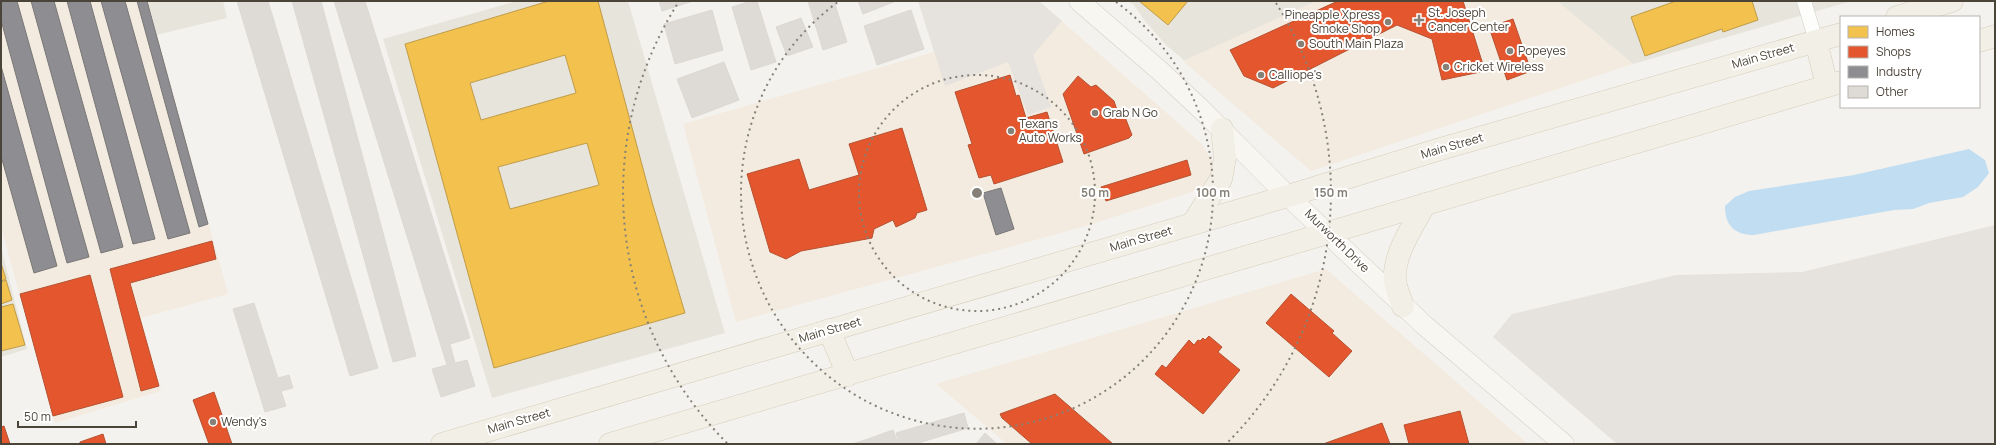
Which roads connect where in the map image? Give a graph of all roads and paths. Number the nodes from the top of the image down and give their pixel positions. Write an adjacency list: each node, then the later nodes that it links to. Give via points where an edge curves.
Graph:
1 (1079, 1): 10 (street, Murworth Drive)
2 (1804, 1): 7 (street)
3 (1952, 1): 4 (main road)
4 (1900, 16)
5 (1840, 34): 7 (main road, Main Street)
6 (1995, 36): 8 (main road)
7 (1816, 41): 9 (main road); 11 (main road, Main Street, via 1444,148)
8 (1980, 41)
9 (1834, 84): 12 (main road)
10 (1222, 129): 11 (street, Murworth Drive); 13 (main road, via 1225,158 1221,179)
11 (1288, 196): 13 (main road, Main Street); 14 (street, Murworth Drive)
12 (1425, 204): 14 (main road); 15 (main road, via 1398,260 1395,278)
13 (1193, 223): 16 (main road, Main Street)
14 (1328, 232): 15 (street, Murworth Drive); 17 (main road)
15 (1403, 306): 20 (street, Murworth Drive)
16 (829, 330): 17 (main road); 18 (main road, Main Street)
17 (848, 375): 19 (main road)
18 (442, 444)
19 (610, 444)
20 (1564, 444)

